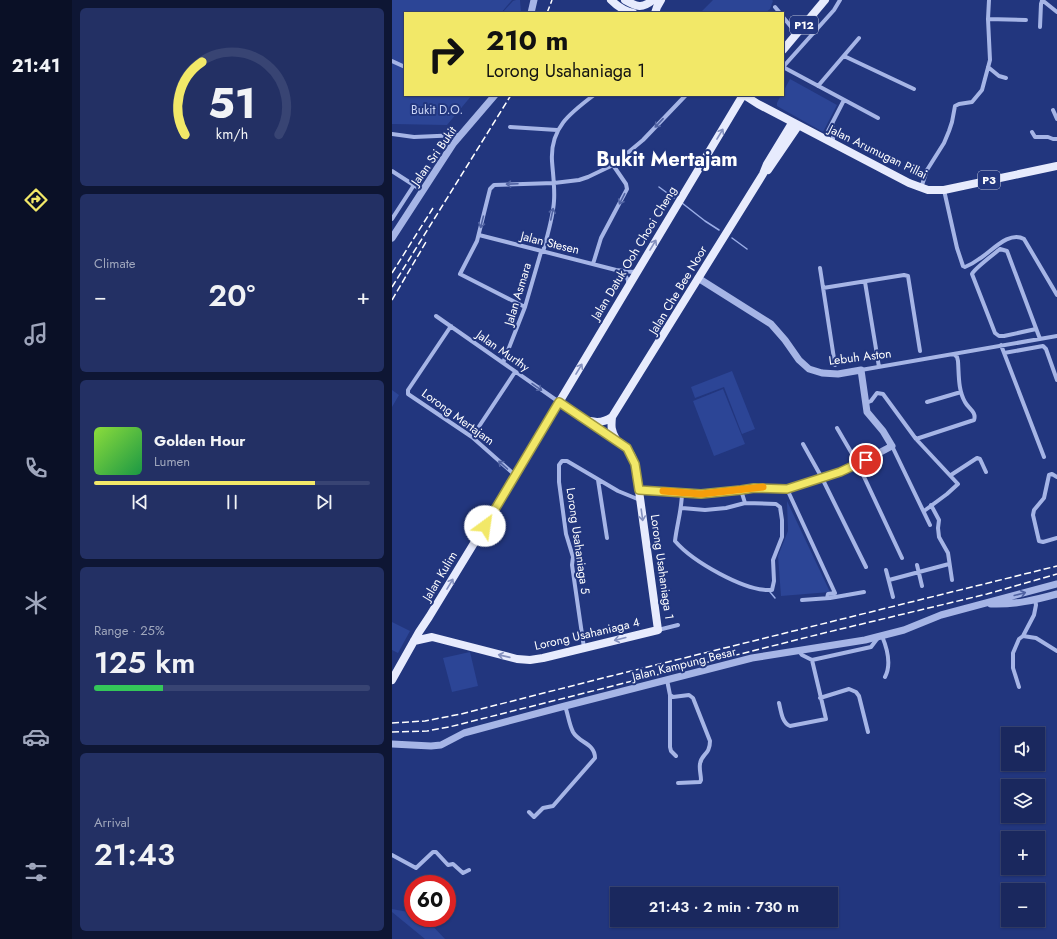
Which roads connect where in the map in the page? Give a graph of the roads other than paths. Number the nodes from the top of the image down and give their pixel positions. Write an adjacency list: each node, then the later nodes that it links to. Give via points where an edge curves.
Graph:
1 (534, 0): 11 (street)
2 (618, 0): 4 (main road, via 641,6); 12 (main road, via 618,7); 13 (main road)
3 (636, 0): 4 (main road)
4 (653, 0)
5 (661, 0): 14 (main road)
6 (825, 0): 21 (main road, P12)
7 (840, 0): 27 (street)
8 (989, 0): 18 (street)
9 (1042, 0): 16 (street); 20 (street)
10 (775, 7): 15 (street)
11 (531, 12)
12 (629, 12)
13 (636, 12)
14 (655, 12)
15 (779, 12)
16 (1057, 12)
17 (784, 18): 21 (street)
18 (988, 19): 19 (street); 28 (street)
19 (1026, 20)
20 (1040, 28)
21 (797, 34): 23 (main road, P12)
22 (859, 38): 24 (street)
23 (784, 49)
24 (844, 56): 31 (street); 32 (street)
25 (392, 61): 26 (street)
26 (404, 66)
27 (784, 66)
28 (988, 67): 30 (street); 59 (street, via 982,90 974,101 955,106 944,143 927,170)
29 (784, 68): 31 (street)
30 (1006, 78)
31 (818, 86): 39 (street)
32 (914, 89)
33 (494, 96): 50 (street, Jalan Sri Bukit)
34 (593, 96): 47 (street, via 570,114)
35 (685, 96): 54 (street, one-way to 54, via 643,140)
36 (743, 96): 68 (main road, Jalan Datuk Ooh Chooi Cheng, one-way to 36)
37 (746, 96): 40 (main road, Jalan Arumugan Pillai / P3)
38 (753, 96): 40 (main road)
39 (844, 100): 42 (street); 45 (street)
40 (758, 104): 44 (main road, Jalan Arumugan Pillai / P3)
41 (1053, 110): 43 (street)
42 (878, 118)
43 (1057, 119)
44 (795, 124): 51 (main road, Jalan Arumugan Pillai / P3); 70 (main road, Jalan Che Bee Noor, via 771,167 763,174)
45 (833, 124): 51 (street); 53 (street)
46 (510, 127): 47 (street)
47 (557, 130): 57 (street, Jalan Asmara, via 552,147)
48 (1032, 132): 52 (street, via 1035,137)
49 (392, 134): 50 (street, via 414,137)
50 (460, 135): 61 (street, Jalan Sri Bukit)
51 (824, 139): 53 (main road, Jalan Arumugan Pillai / P3)
52 (1057, 139)
53 (833, 144): 59 (main road, Jalan Arumugan Pillai / P3)
54 (613, 165): 57 (street, via 579,180); 66 (street, one-way to 66, via 627,189 601,238)
55 (1057, 166): 60 (main road, Jalan Arumugan Pillai / P3)
56 (392, 172): 58 (street)
57 (554, 183): 64 (street, one-way to 64, via 494,185 489,193); 65 (street, Jalan Asmara, one-way to 57, via 554,203)
58 (414, 185): 61 (street); 62 (street, Jalan Sri Bukit)
59 (920, 188): 60 (main road, Jalan Arumugan Pillai / P3)
60 (944, 190): 74 (street, via 963,266 979,260 998,244 1017,236 1021,237)
61 (423, 191): 63 (street, Jalan Sri Bukit)
62 (392, 219)
63 (393, 234)
64 (478, 235): 65 (street, Jalan Stesen); 75 (street, via 460,274)
65 (542, 252): 66 (street, Jalan Stesen); 75 (street, Jalan Asmara)
66 (593, 264): 69 (street, Jalan Stesen)
67 (820, 268): 73 (street)
68 (638, 269): 69 (street, Jalan Stesen, via 633,272); 72 (main road, Jalan Datuk Ooh Chooi Cheng)
69 (616, 270): 72 (street, via 627,279)
70 (698, 278): 88 (street, Lebuh Aston, via 771,324 798,360 809,368 822,373 838,374); 95 (main road, Jalan Che Bee Noor)
71 (865, 282): 73 (street); 82 (street, via 908,276); 87 (street)
72 (627, 288): 92 (main road, Jalan Datuk Ooh Chooi Cheng, one-way to 72)
73 (823, 288): 86 (street)
74 (1057, 295)
75 (525, 307): 85 (street, Jalan Asmara)
76 (436, 316): 77 (street, Jalan Murthy)
77 (451, 326): 85 (street, Jalan Murthy); 98 (street, Lorong Mertajam, via 408,390 408,394)
78 (1036, 329): 78 (street, via 1007,250 1000,249 972,274 995,333 1004,336); 80 (street)
79 (1057, 336): 80 (street, Lebuh Aston)
80 (1040, 339): 81 (street, Lebuh Aston)
81 (1001, 345): 83 (street); 84 (street, Lebuh Aston)
82 (920, 351)
83 (1004, 353): 90 (street, via 1043,346); 103 (street)
84 (954, 354): 87 (street, Lebuh Aston); 91 (street, via 958,361)
85 (503, 363): 89 (street, Jalan Murthy)
86 (835, 365)
87 (878, 367): 88 (street, Lebuh Aston)
88 (861, 370): 94 (street)
89 (515, 372): 92 (street, Jalan Murthy, one-way to 92); 98 (street)
90 (1057, 380)
91 (961, 392): 93 (street); 99 (street, via 974,414 974,420)
92 (559, 402): 96 (main road, Lorong Usahaniaga 1); 107 (main road, Jalan Kulim)
93 (927, 402)
94 (866, 403): 99 (street, via 877,393 883,394); 102 (street, via 868,412)
95 (612, 417): 96 (main road, via 599,422); 100 (main road, via 611,431)
96 (585, 420): 100 (main road, Lorong Usahaniaga 1)
97 (837, 428): 104 (street)
98 (472, 437): 107 (street, Lorong Mertajam, one-way to 98)
99 (916, 439): 106 (street)
100 (617, 441): 112 (main road, Lorong Usahaniaga 1, via 627,448 633,458)
101 (802, 444): 109 (street)
102 (892, 446): 104 (street); 119 (street)
103 (1044, 457)
104 (858, 464): 109 (street); 123 (street)
105 (986, 472): 106 (street, via 977,458)
106 (951, 475): 117 (street, via 958,484)
107 (515, 476): 140 (main road, Jalan Kulim, one-way to 107)
108 (1057, 477): 122 (street, via 1049,475 1044,498 1035,508 1033,515 1039,541)
109 (822, 478): 111 (street); 126 (street)
110 (598, 480): 115 (street); 121 (street); 147 (street, Lorong Usahaniaga 5, via 567,461 562,461 559,465 566,534 573,557)
111 (787, 489): 113 (street); 136 (street, via 835,593 828,594)
112 (639, 490): 114 (street); 115 (main road, Lorong Usahaniaga 1)
113 (741, 490): 114 (street, via 701,494); 116 (street)
114 (682, 492): 118 (street)
115 (640, 500): 142 (main road, Lorong Usahaniaga 1, one-way to 142)
116 (745, 502): 118 (street, via 726,508 705,510); 118 (street, via 776,504 780,507 782,537 773,560 772,590 756,589 727,578 682,548 676,541)
117 (931, 505): 119 (street); 124 (street, via 939,520 939,537 946,549)
118 (682, 508)
119 (924, 511): 120 (street)
120 (930, 525)
121 (607, 538)
122 (1057, 538)
123 (902, 558)
124 (949, 564): 128 (street); 130 (street)
125 (917, 565): 128 (street)
126 (866, 568)
127 (886, 570): 129 (street)
128 (919, 573): 129 (street); 132 (street)
129 (889, 580): 135 (street)
130 (952, 580)
131 (1057, 584): 139 (street, Jalan Kampung Besar, one-way to 131)
132 (922, 586)
133 (864, 592): 136 (street)
134 (1057, 594): 138 (street, Jalan Kampung Besar)
135 (893, 597)
136 (827, 598): 137 (street)
137 (802, 600)
138 (1035, 600): 139 (street, Jalan Kampung Besar); 144 (street, via 1034,615)
139 (983, 604): 143 (street, Jalan Kampung Besar, via 941,615)
140 (429, 617): 145 (main road, via 426,631); 146 (main road, Jalan Kulim)
141 (678, 624): 142 (street, Lorong Usahaniaga 4)
142 (658, 630): 147 (main road, Lorong Usahaniaga 4, one-way to 147)
143 (882, 636): 148 (street, Jalan Kampung Besar); 150 (street, via 870,647); 151 (street, via 888,656)
144 (1023, 636): 149 (street, via 1036,638); 154 (street, via 1018,640 1013,653 1013,668)
145 (432, 637): 146 (main road); 147 (main road, Lorong Usahaniaga 4, one-way to 145, via 543,658 523,659)
146 (414, 641): 152 (main road, Jalan Kulim)
147 (584, 648)
148 (799, 651): 150 (street); 153 (street, Jalan Kampung Besar, via 752,658)
149 (1057, 651)
150 (812, 660): 156 (street)
151 (885, 677)
152 (392, 680)
153 (667, 680): 155 (street); 158 (street, Jalan Kampung Besar)
154 (1019, 687)
155 (670, 695): 161 (street, via 670,747); 162 (street, via 689,695 693,698 710,741 707,753 699,764 700,782)
156 (820, 698): 157 (street, via 826,719 790,726 784,721); 159 (street, via 849,689 856,692)
157 (779, 703)
158 (565, 706): 160 (street, Jalan Kampung Besar, via 470,731 437,746); 163 (street, via 573,732 592,748 595,758 553,806 543,808 534,817)
159 (868, 732)
160 (392, 744)
161 (676, 756)
162 (678, 783)
163 (529, 812)
164 (392, 855): 165 (street, via 416,868 436,852 448,865 453,864 463,874)
165 (469, 870)

